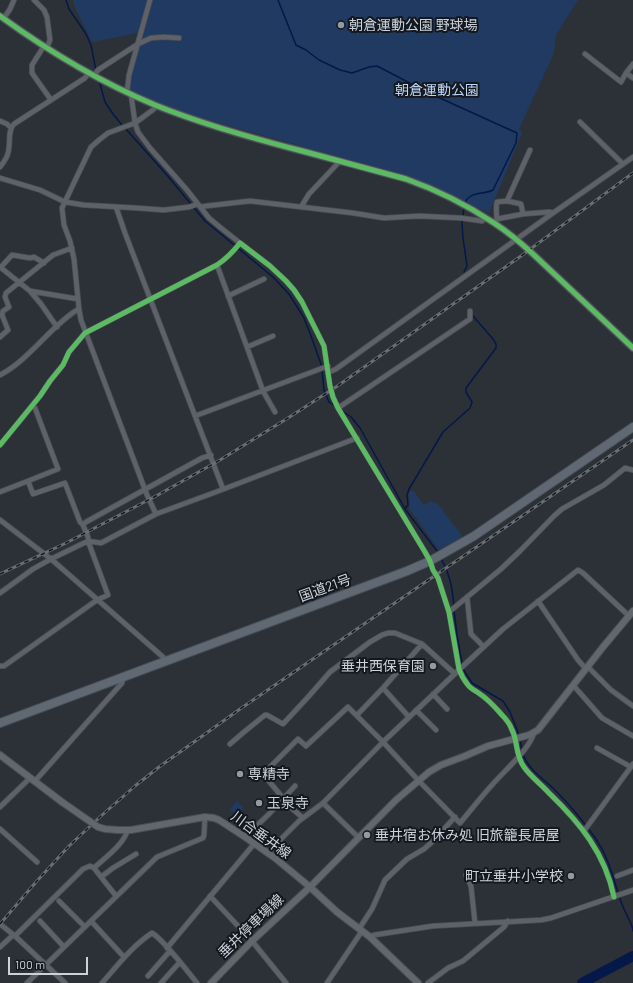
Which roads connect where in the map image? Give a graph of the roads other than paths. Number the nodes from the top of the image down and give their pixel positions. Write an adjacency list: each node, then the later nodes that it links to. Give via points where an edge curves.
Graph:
1 (14, 0): 4 (street)
2 (34, 0): 7 (street, via 47,17 50,40)
3 (150, 0): 6 (street)
4 (2, 17): 7 (street)
5 (179, 38): 6 (street, via 151,38)
6 (138, 44): 11 (street); 13 (street, via 129,75)
7 (45, 47): 11 (street); 14 (street, via 32,65 32,73)
8 (585, 54): 10 (street, via 621,82)
9 (633, 64): 10 (street)
10 (626, 73): 12 (street)
11 (91, 74): 13 (street); 14 (street)
12 (633, 78)
13 (129, 93): 15 (street); 18 (street)
14 (51, 100): 19 (street)
15 (156, 105): 18 (street); 22 (street, via 239,134)
16 (0, 121): 19 (street)
17 (580, 122): 23 (street)
18 (135, 123): 27 (street, via 108,133 92,146); 28 (street, via 138,132 150,148)
19 (11, 128): 24 (street, via 9,151)
20 (530, 150): 26 (street)
21 (633, 157): 23 (street)
22 (340, 161): 30 (street, via 309,194); 34 (street, via 418,183)
23 (624, 164): 32 (street)
24 (0, 167)
25 (0, 178): 27 (street, via 40,190)
26 (507, 201): 33 (street, via 521,204); 35 (street, via 497,202)
27 (65, 202): 29 (street); 38 (street, via 62,208 64,225)
28 (196, 204): 29 (street, via 164,210); 31 (street)
29 (116, 207): 47 (street)
30 (301, 207): 31 (street, via 250,201); 34 (street, via 384,218 419,216 482,221)
31 (201, 208): 37 (street)
32 (553, 213): 33 (street); 36 (street)
33 (523, 214): 35 (street)
34 (486, 218): 35 (street)
35 (496, 221): 36 (street)
36 (516, 239): 55 (street); 56 (street, via 336,369)
37 (239, 244): 40 (street); 56 (street, via 270,266 294,290 324,346)
38 (72, 248): 39 (street, via 53,255); 46 (street)
39 (44, 263): 41 (street, via 34,257 12,255); 43 (street)
40 (217, 265): 45 (street); 47 (street)
41 (0, 267): 43 (street)
42 (264, 280): 45 (street)
43 (20, 283): 44 (street); 53 (street, via 6,293 9,307 2,315 8,330)
44 (30, 291): 46 (street); 50 (street)
45 (228, 296): 54 (street)
46 (78, 299): 48 (street)
47 (150, 299): 51 (street); 62 (street)
48 (79, 309): 50 (street); 51 (street)
49 (470, 311): 60 (street, via 470,319)
50 (57, 327): 57 (street, via 22,360)
51 (85, 333): 59 (street); 69 (street)
52 (273, 336): 54 (street)
53 (0, 337)
54 (247, 347): 58 (street)
55 (633, 348)
56 (328, 369): 58 (street); 60 (street, via 330,386)
57 (0, 375)
58 (263, 390): 61 (street); 62 (street)
59 (32, 406): 65 (street); 68 (street, via 35,408 58,469)
60 (338, 408): 64 (street)
61 (275, 412)
62 (195, 416): 66 (street)
63 (633, 427): 77 (highway, 国道21号, via 474,536)
64 (357, 438): 70 (street); 77 (street)
65 (0, 445)
66 (211, 455): 69 (street); 70 (street)
67 (633, 470): 79 (street, via 625,468 604,485 562,509 501,569)
68 (28, 481): 71 (street); 74 (street, via 33,494 65,484)
69 (145, 489): 72 (street); 74 (street)
70 (223, 489): 72 (street)
71 (0, 492)
72 (156, 514): 75 (street, via 101,543)
73 (0, 520): 76 (street)
74 (83, 525): 75 (street)
75 (88, 541): 76 (street); 80 (street, via 108,595)
76 (51, 559): 78 (street); 80 (street)
77 (430, 561): 82 (street); 86 (highway, 国道21号)
78 (0, 593)
79 (467, 597): 82 (street); 85 (street, via 471,634)
80 (97, 600): 86 (street); 87 (street, via 4,666)
81 (538, 601): 83 (street, via 578,570); 85 (street); 89 (street, via 578,660)
82 (449, 612): 88 (street)
83 (631, 614): 89 (street)
84 (422, 644): 90 (street); 93 (street); 106 (street, via 395,633 382,635 330,672 283,724 265,715)
85 (484, 647): 88 (street)
86 (166, 661): 91 (highway, 国道21号)
87 (0, 666)
88 (462, 666): 90 (street); 104 (street, via 463,678 469,686 494,705 513,730)
89 (587, 668): 92 (street); 95 (street)
90 (454, 674): 94 (street)
91 (123, 676): 100 (highway, 国道21号); 111 (street, via 122,683)
92 (573, 685): 102 (street); 103 (street, via 602,718)
93 (383, 688): 98 (street); 99 (street)
94 (433, 694): 96 (street); 97 (street)
95 (633, 706)
96 (447, 709)
97 (416, 710): 99 (street); 101 (street)
98 (357, 715): 105 (street); 114 (street, via 348,706 306,746 298,739 263,774)
99 (409, 717): 105 (street)
100 (0, 723)
101 (436, 730)
102 (534, 733): 104 (street, 垂井停車場線); 109 (street, via 532,740)
103 (633, 736)
104 (515, 738): 109 (street); 112 (street, 垂井停車場線, via 441,765)
105 (383, 742): 112 (street); 115 (street)
106 (230, 744)
107 (597, 748): 110 (street)
108 (0, 755): 111 (street, 川合垂井線)
109 (519, 756): 118 (street, via 460,823); 122 (street, via 523,766)
110 (632, 765): 122 (street)
111 (32, 779): 116 (street); 121 (street, 川合垂井線, bridge, via 98,828)
112 (418, 780): 118 (street); 124 (street, 垂井停車場線)
113 (295, 786): 114 (street)
114 (282, 800): 119 (street); 123 (street)
115 (323, 803): 119 (street); 124 (street)
116 (0, 807)
117 (205, 817): 121 (street, 川合垂井線); 123 (street, 川合垂井線, via 220,820); 136 (street, via 203,838 157,857)
118 (455, 817): 146 (street, via 432,842 407,859 385,880)
119 (303, 818): 127 (street)
120 (0, 829): 128 (street)
121 (128, 830): 129 (street, via 116,848)
122 (584, 831): 138 (street, via 603,862)
123 (245, 837): 125 (street, 川合垂井線)
124 (359, 838): 134 (street, 垂井停車場線)
125 (254, 844): 127 (street, 川合垂井線); 137 (street)
126 (136, 854): 133 (street)
127 (268, 854): 134 (street, 川合垂井線)
128 (37, 862)
129 (94, 868): 133 (street); 147 (street, via 90,866 83,869)
130 (633, 870): 132 (street)
131 (466, 875): 143 (street, via 471,886)
132 (617, 876)
133 (101, 877): 136 (street)
134 (310, 887): 146 (street, 川合垂井線); 149 (street, 垂井停車場線)
135 (633, 890): 138 (street)
136 (116, 896): 141 (street)
137 (210, 896): 149 (street); 152 (street)
138 (614, 897): 142 (street, via 551,918)
139 (59, 901): 145 (street)
140 (40, 921): 151 (street)
141 (91, 921): 145 (street); 153 (street)
142 (508, 921): 143 (street); 166 (street, via 463,961 448,968)
143 (475, 923): 148 (street, via 433,926)
144 (0, 924): 147 (street)
145 (85, 927): 151 (street)
146 (360, 930): 148 (street, 川合垂井線); 164 (street)
147 (14, 936): 150 (street); 155 (street)
148 (370, 937): 165 (street, 川合垂井線)
149 (252, 941): 162 (street, 垂井停車場線); 163 (street)
150 (0, 947)
151 (64, 947): 155 (street)
152 (169, 949): 153 (street, via 152,933 143,938); 154 (street); 156 (street)
153 (124, 957): 159 (street)
154 (180, 962): 160 (street); 161 (street)
155 (46, 965): 157 (street); 158 (street)
156 (148, 976)
157 (27, 983)
158 (65, 983)
159 (102, 983)
160 (161, 983)
161 (197, 983)
162 (211, 983)
163 (286, 983)
164 (327, 983)
165 (418, 983)
166 (428, 983)

